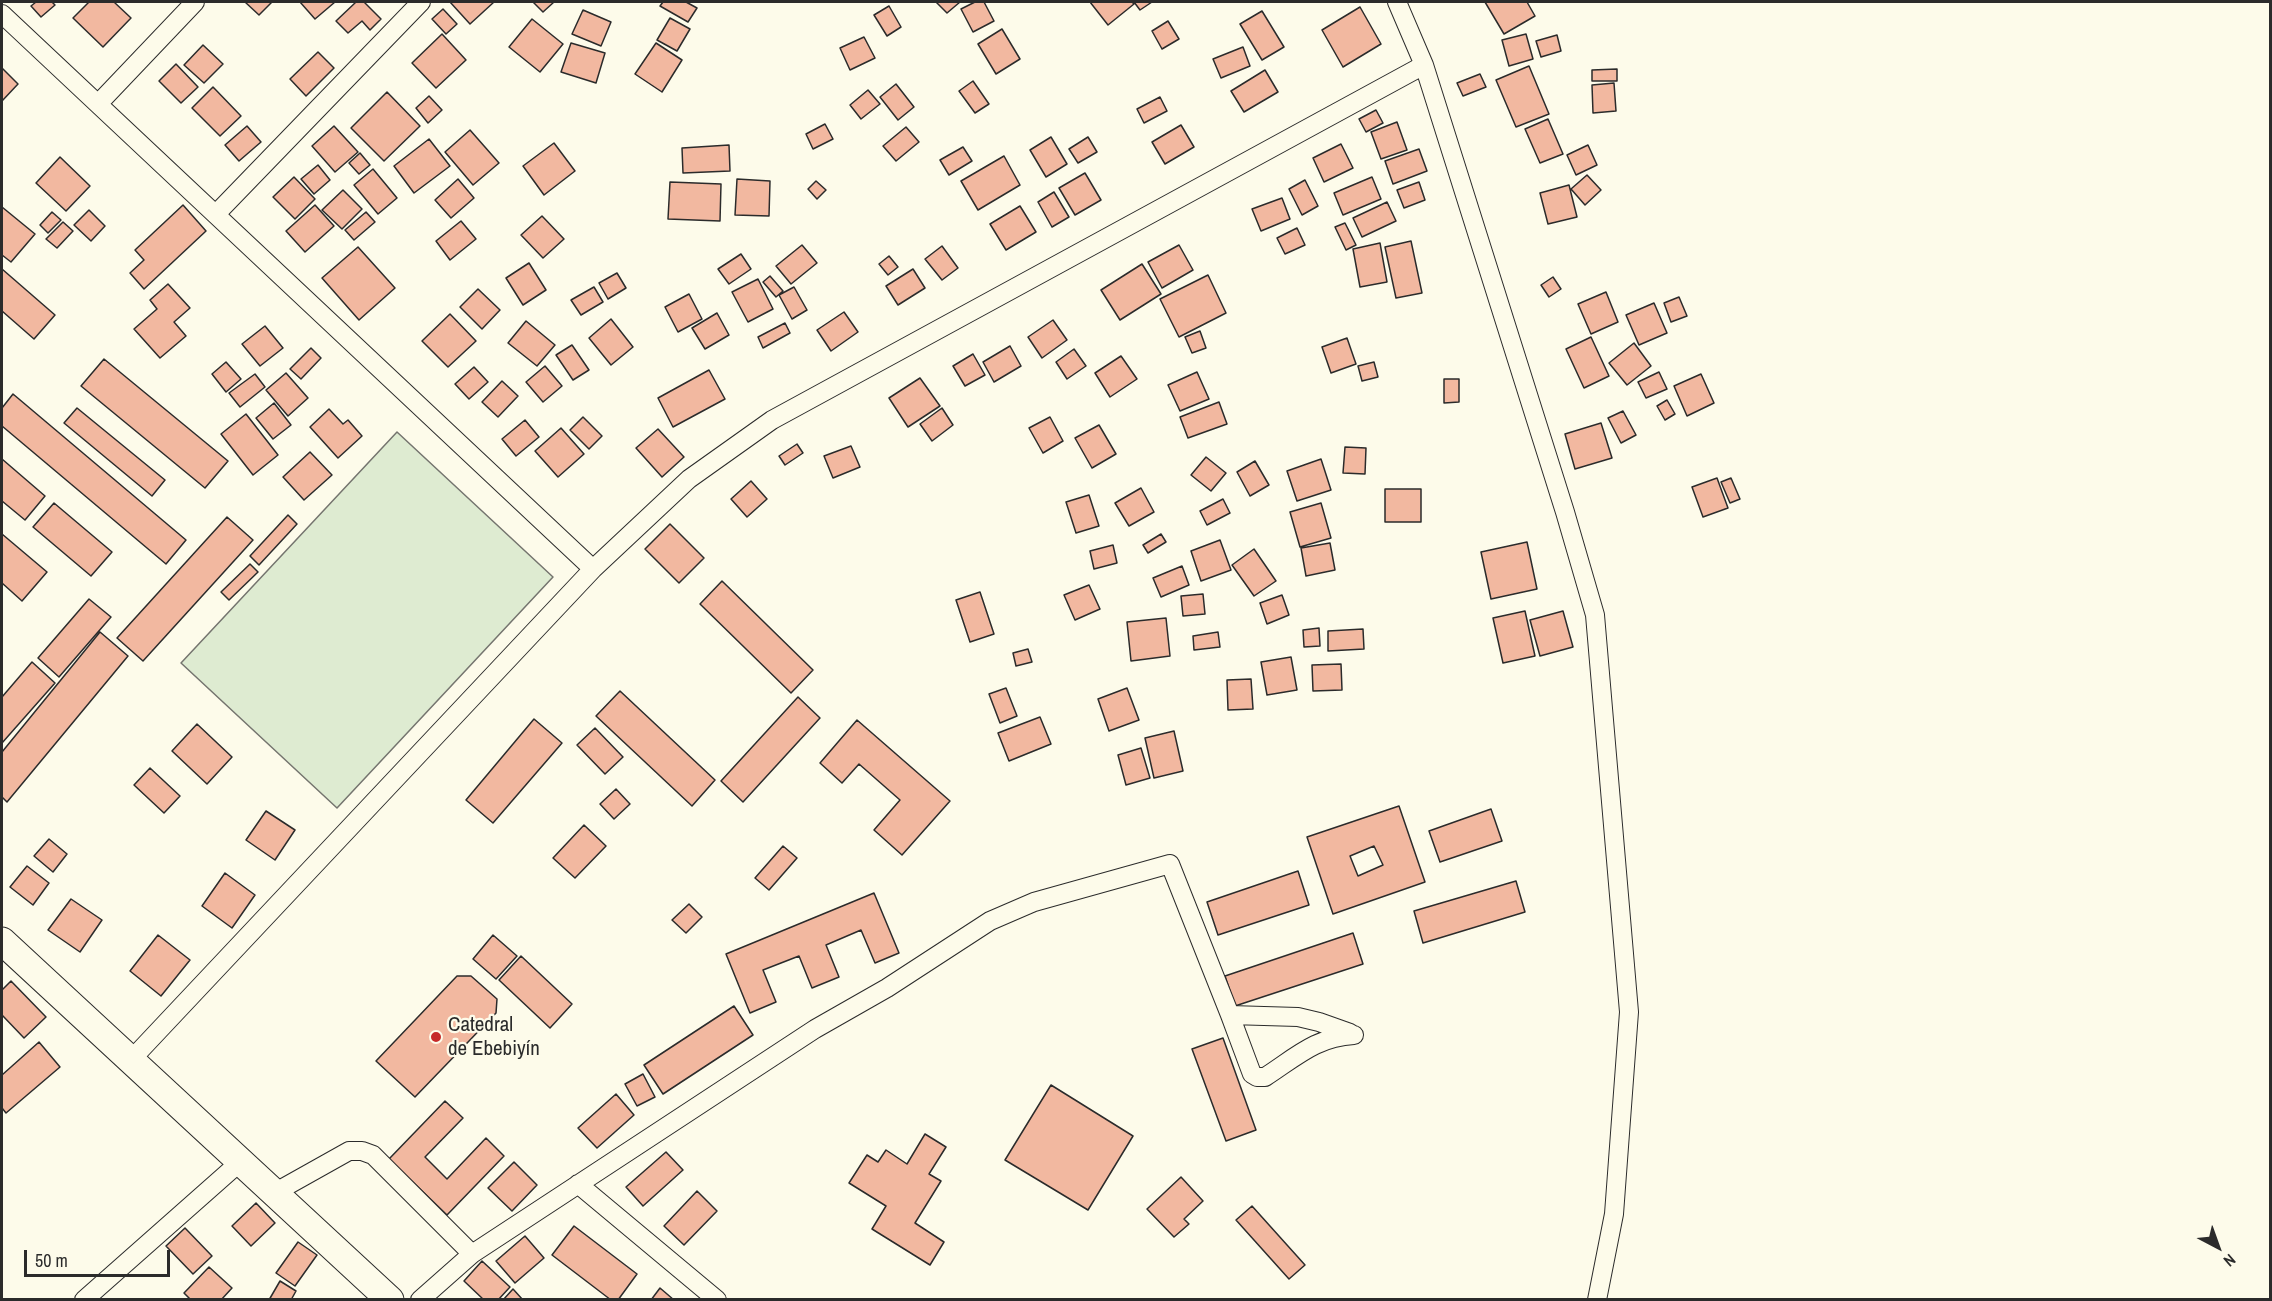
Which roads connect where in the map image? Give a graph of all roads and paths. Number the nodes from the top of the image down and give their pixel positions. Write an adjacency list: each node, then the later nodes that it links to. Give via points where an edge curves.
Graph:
1 (195, 2): 6 (street)
2 (421, 2): 7 (street)
3 (1397, 2): 5 (street)
4 (2, 14): 6 (street)
5 (1424, 65): 8 (street, via 772,420 689,479); 20 (street, via 1595,615 1629,1012 1614,1214)
6 (98, 104): 7 (street)
7 (216, 214): 8 (street)
8 (593, 569): 11 (street)
9 (2, 941): 11 (main road)
10 (1230, 1015): 10 (street, via 1248,1069 1257,1077 1265,1077 1320,1041 1354,1035 1298,1017); 13 (street, via 1170,864 1034,902 990,921 815,1029)
11 (130, 1061): 12 (main road)
12 (240, 1162): 14 (main road); 16 (street)
13 (578, 1184): 15 (street); 19 (street)
14 (274, 1193): 15 (street, via 349,1151 362,1150 373,1155); 17 (main road)
15 (472, 1254): 18 (street)
16 (84, 1299)
17 (390, 1299)
18 (420, 1299)
19 (717, 1299)
20 (1597, 1299)

